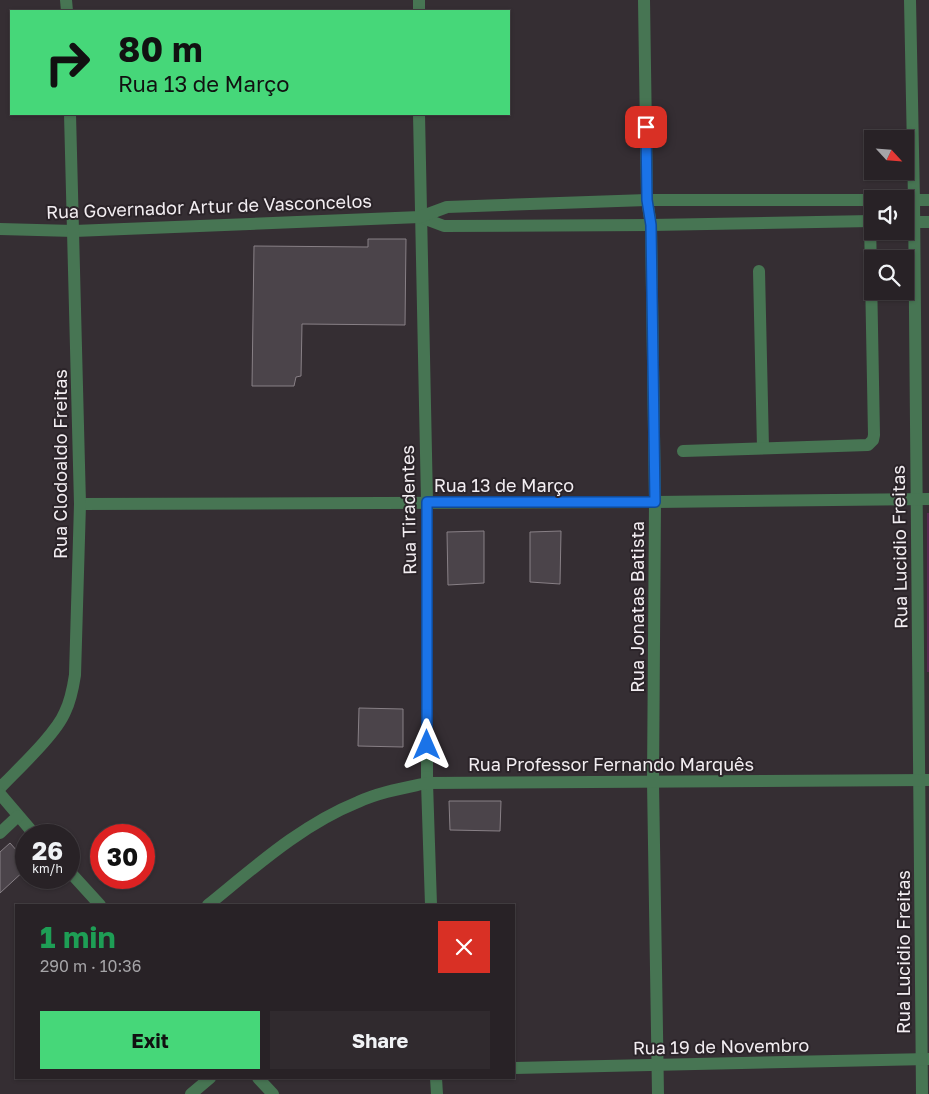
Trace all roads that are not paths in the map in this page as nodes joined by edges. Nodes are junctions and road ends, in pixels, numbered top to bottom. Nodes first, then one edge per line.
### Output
1 (644, 0) edge
2 (910, 0) edge
3 (70, 115) edge
4 (419, 115) edge
5 (910, 190) edge
6 (647, 200) junction
7 (864, 200) edge
8 (914, 200) edge
9 (929, 200) edge
10 (420, 217) junction
11 (864, 221) edge
12 (914, 222) edge
13 (929, 222) edge
14 (651, 225) junction
15 (0, 229) edge
16 (74, 230) junction
17 (871, 240) edge
18 (910, 240) edge
19 (759, 271) dead end
20 (763, 448) junction
21 (683, 451) dead end
22 (916, 499) junction
23 (929, 499) edge
24 (427, 502) junction
25 (655, 502) junction
26 (80, 504) junction
27 (924, 780) edge
28 (427, 782) junction
29 (653, 782) junction
30 (0, 788) edge
31 (0, 794) edge
32 (18, 816) junction
33 (25, 824) edge
34 (0, 833) edge
35 (80, 883) edge
36 (99, 904) edge
37 (209, 904) edge
38 (431, 904) edge
39 (925, 1059) edge
40 (657, 1065) junction
41 (515, 1068) edge
42 (209, 1079) edge
43 (259, 1079) edge
44 (436, 1079) edge
45 (191, 1094) edge
46 (273, 1094) edge
47 (437, 1094) edge
48 (658, 1094) edge
49 (922, 1094) edge

1 - 6 street, Rua Jonatas Batista
2 - 5 street, Rua Lucidio Freitas
3 - 16 street, Rua Clodoaldo Freitas
4 - 10 street, Rua Tiradentes
6 - 7 street, Rua Governador Artur de Vasconcelos
6 - 10 street, Rua Governador Artur de Vasconcelos
6 - 14 street, Rua Jonatas Batista
8 - 9 street
10 - 14 street, Rua Governador Artur de Vasconcelos
10 - 16 street, Rua Governador Artur de Vasconcelos
10 - 24 street, Rua Tiradentes
11 - 14 street, Rua Governador Artur de Vasconcelos
12 - 13 street
14 - 25 street, Rua Jonatas Batista
15 - 16 street, Rua Governador Artur de Vasconcelos
16 - 26 street, Rua Clodoaldo Freitas
17 - 20 street
18 - 22 street, Rua Lucidio Freitas
19 - 20 street
20 - 21 street
22 - 23 street, Rua 13 de Março
22 - 25 street, Rua 13 de Março
22 - 27 street, Rua Lucidio Freitas
24 - 25 street, Rua 13 de Março
24 - 26 street, Rua 13 de Março
24 - 28 street, Rua Tiradentes
25 - 29 street, Rua Jonatas Batista
26 - 30 street, Rua Clodoaldo Freitas
27 - 29 street, Rua Professor Fernando Marquês
27 - 39 street, Rua Lucidio Freitas
28 - 29 street, Rua Professor Fernando Marquês
28 - 37 street, Rua Professor Fernando Marquês
28 - 38 street, Rua Tiradentes
29 - 40 street, Rua Jonatas Batista
31 - 32 street
32 - 33 street
32 - 34 street
35 - 36 street
39 - 40 street, Rua 19 de Novembro
39 - 49 street, Rua Lucidio Freitas
40 - 41 street, Rua 19 de Novembro
40 - 48 street, Rua Jonatas Batista
42 - 45 street
43 - 46 street
44 - 47 street

